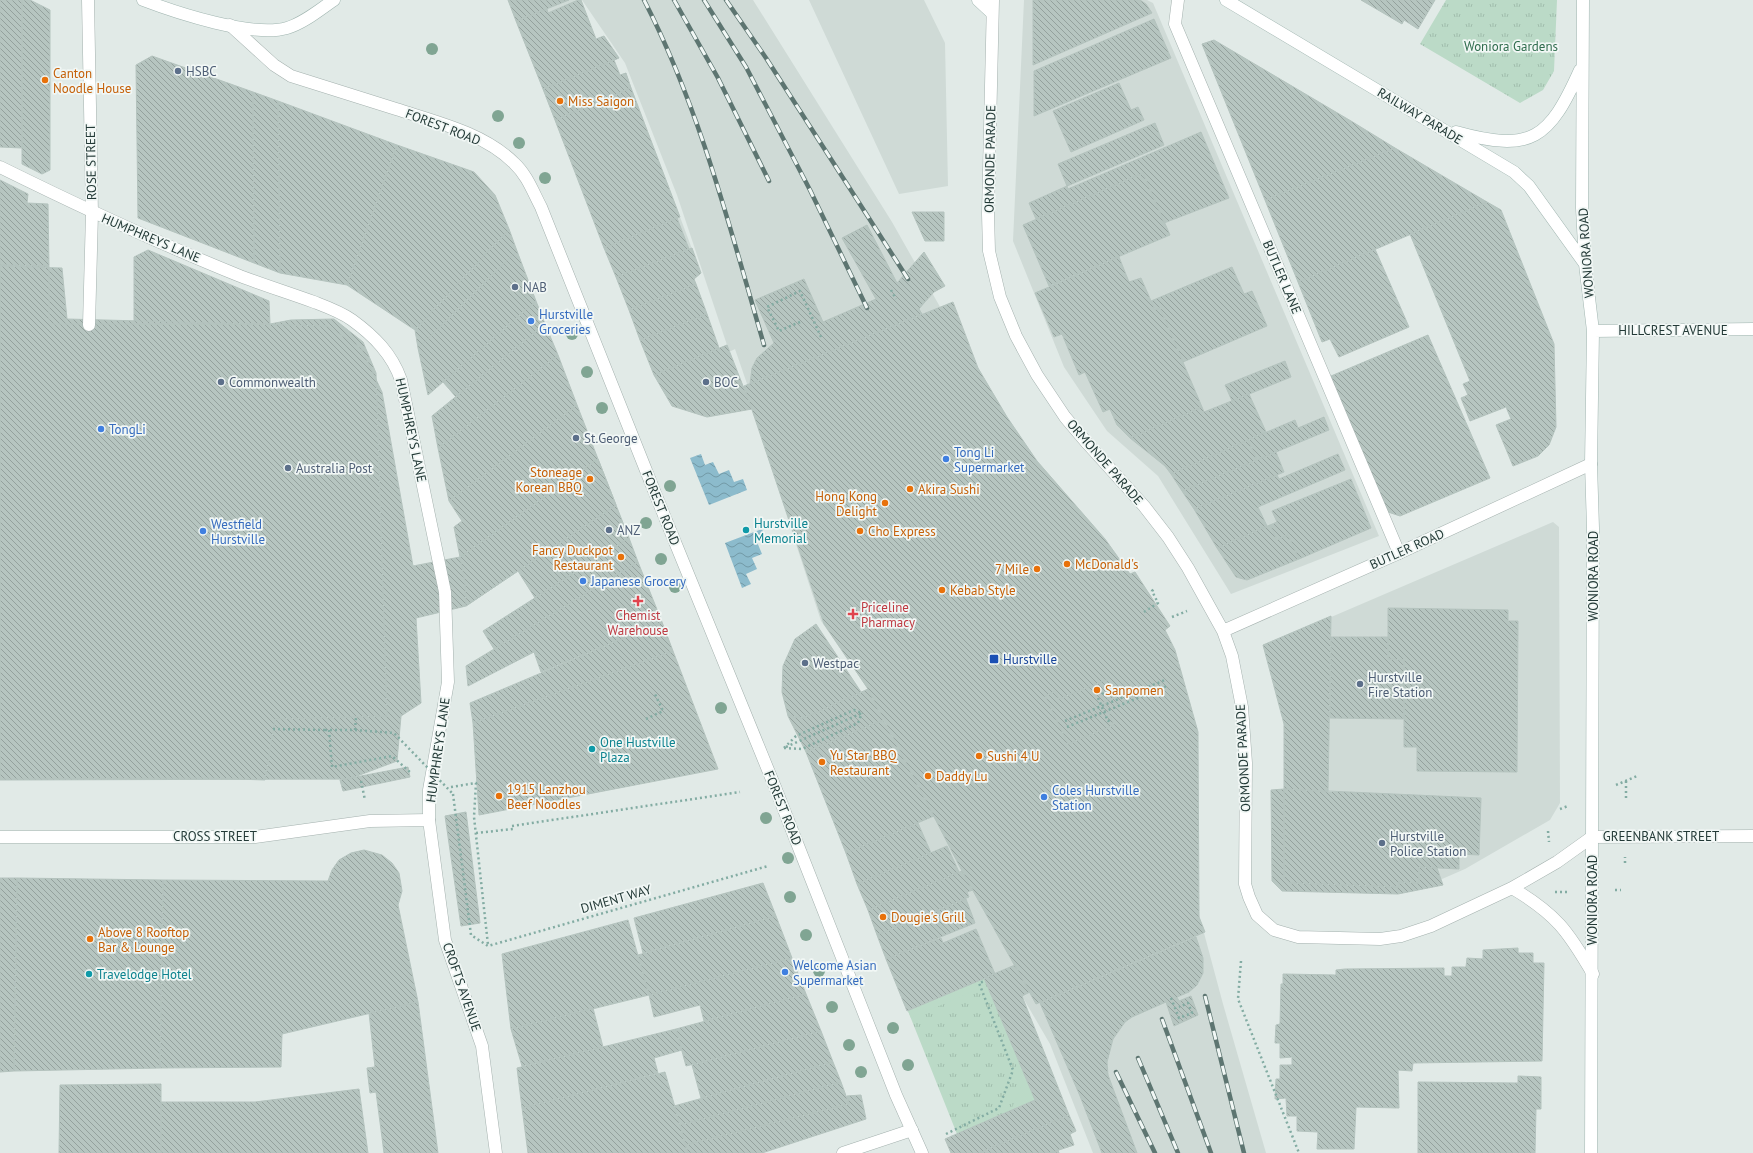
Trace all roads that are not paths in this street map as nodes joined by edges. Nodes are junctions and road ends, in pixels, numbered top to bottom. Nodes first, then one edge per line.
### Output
1 (88, 0) edge
2 (144, 0) edge
3 (334, 0) edge
4 (978, 0) edge
5 (993, 0) edge
6 (1178, 0) edge
7 (1226, 0) edge
8 (1583, 0) edge
9 (992, 13) junction
10 (230, 25) junction
11 (1582, 65) junction
12 (1442, 128) junction
13 (0, 167) edge
14 (92, 213) junction
15 (1585, 264) junction
16 (90, 325) dead end
17 (1753, 329) edge
18 (1593, 331) junction
19 (1591, 464) junction
20 (1399, 553) junction
21 (1223, 631) junction
22 (429, 820) junction
23 (1753, 836) edge
24 (0, 837) edge
25 (1592, 837) junction
26 (1512, 888) junction
27 (1257, 915) joint
28 (1593, 974) junction
29 (912, 1130) junction
30 (496, 1153) edge
31 (843, 1153) edge
32 (922, 1153) edge
33 (1591, 1153) edge

1 - 14 street, ROSE STREET
2 - 10 street, FOREST ROAD
3 - 10 street, FOREST ROAD
4 - 9 street
5 - 9 street, ORMONDE PARADE
6 - 20 street, BUTLER LANE
7 - 12 street, RAILWAY PARADE
8 - 11 street, WONIORA ROAD
9 - 21 street, ORMONDE PARADE
10 - 29 street, FOREST ROAD
11 - 12 street
11 - 15 street, WONIORA ROAD
12 - 15 street, RAILWAY PARADE
13 - 14 street, HUMPHREYS LANE
14 - 16 street, ROSE STREET
14 - 22 street, HUMPHREYS LANE
15 - 18 street, WONIORA ROAD
17 - 18 street, HILLCREST AVENUE
18 - 19 street, WONIORA ROAD
19 - 20 street, BUTLER ROAD
19 - 25 street, WONIORA ROAD
20 - 21 street, BUTLER ROAD
21 - 27 street, ORMONDE PARADE
22 - 24 street, CROSS STREET
22 - 30 street, CROFTS AVENUE
23 - 25 street, GREENBANK STREET
25 - 26 street, GREENBANK STREET
25 - 28 street, WONIORA ROAD
26 - 27 street, GREENBANK STREET
26 - 28 street
28 - 33 street, WONIORA ROAD
29 - 31 street
29 - 32 street, FOREST ROAD

